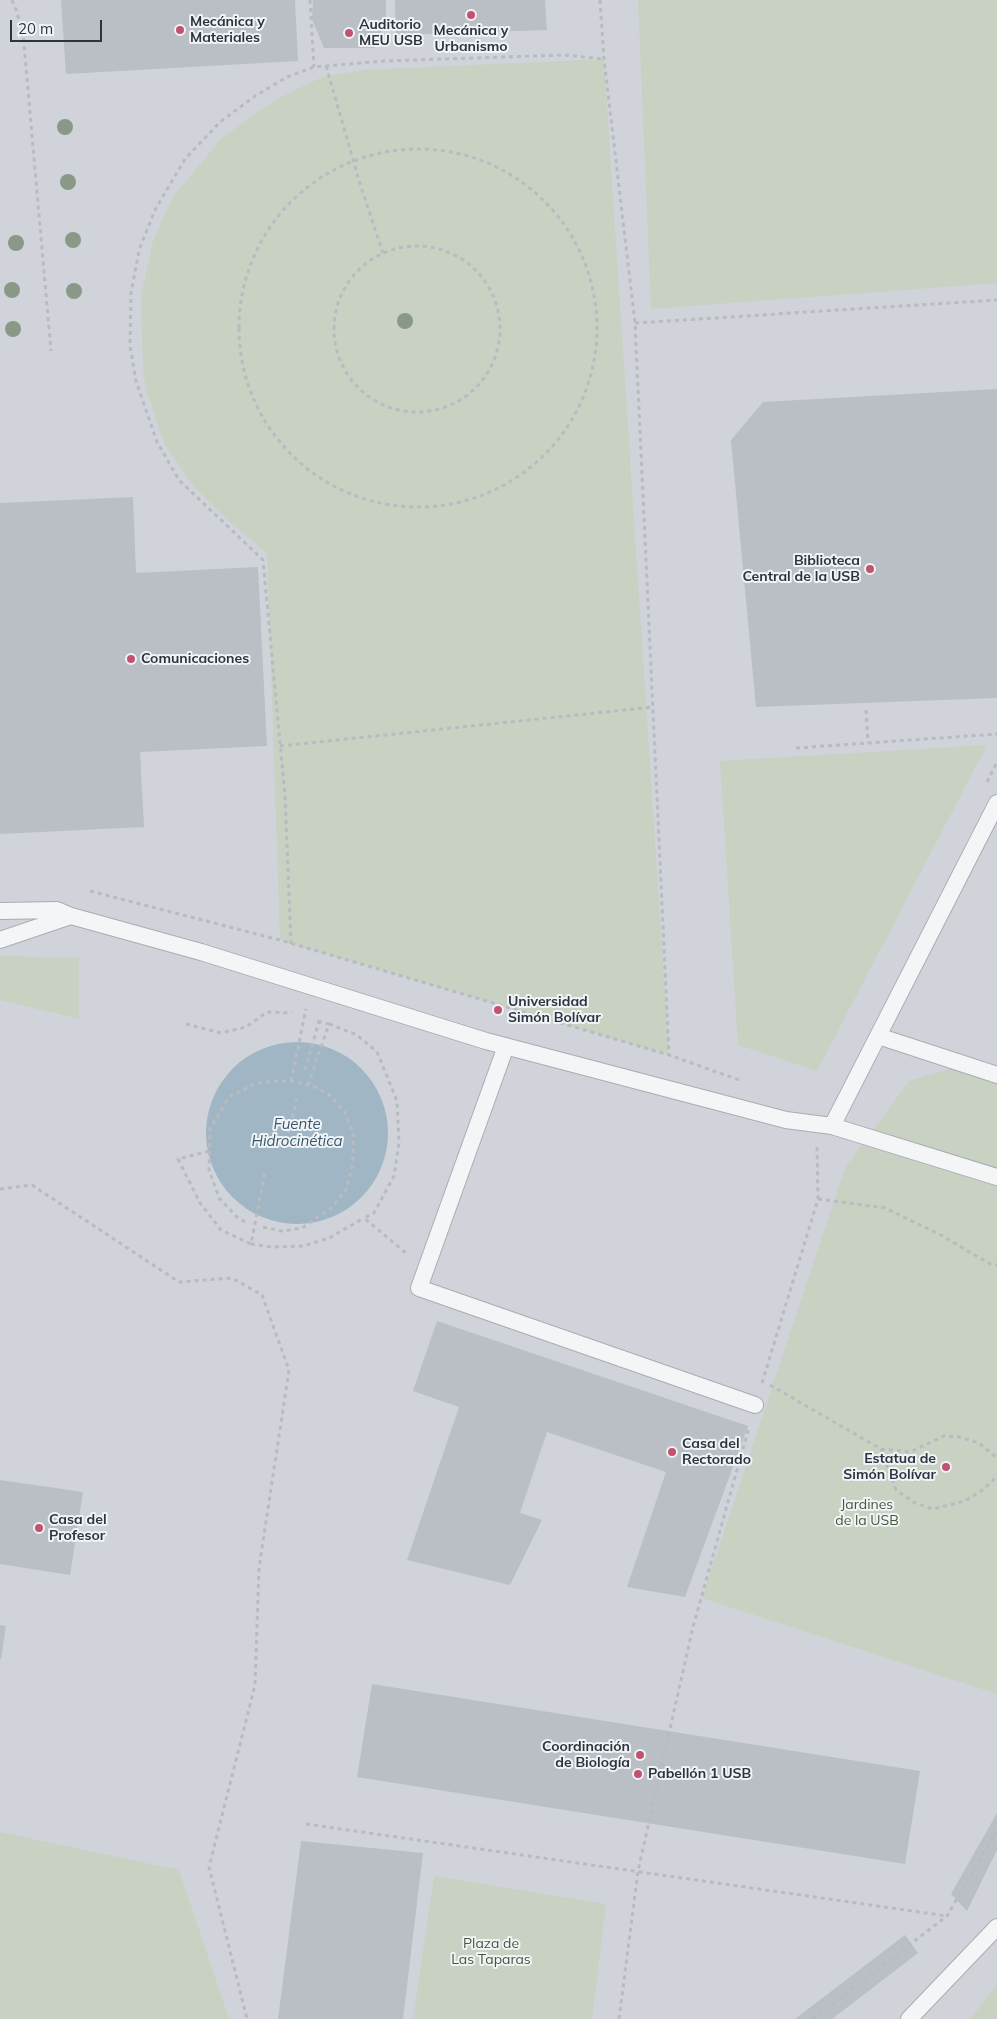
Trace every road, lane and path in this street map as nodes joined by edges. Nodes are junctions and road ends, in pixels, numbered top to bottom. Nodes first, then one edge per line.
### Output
1 (12, 0) edge
2 (310, 0) edge
3 (600, 0) edge
4 (604, 59) junction
5 (326, 66) junction
6 (314, 68) junction
7 (354, 162) junction
8 (383, 253) junction
9 (997, 300) edge
10 (635, 323) junction
11 (51, 351) dead end
12 (653, 708) junction
13 (866, 710) dead end
14 (997, 734) edge
15 (868, 743) junction
16 (280, 746) junction
17 (796, 748) dead end
18 (997, 762) edge
19 (984, 787) dead end
20 (997, 803) edge
21 (90, 892) dead end
22 (0, 911) edge
23 (71, 916) junction
24 (0, 940) edge
25 (291, 944) junction
26 (308, 1001) dead end
27 (292, 1013) dead end
28 (186, 1024) dead end
29 (329, 1024) junction
30 (878, 1036) junction
31 (506, 1046) junction
32 (669, 1055) junction
33 (305, 1070) dead end
34 (997, 1075) edge
35 (291, 1080) junction
36 (308, 1085) junction
37 (751, 1085) dead end
38 (297, 1099) dead end
39 (824, 1125) junction
40 (288, 1133) dead end
41 (209, 1151) junction
42 (265, 1172) dead end
43 (997, 1178) edge
44 (0, 1189) edge
45 (818, 1199) junction
46 (364, 1218) junction
47 (245, 1222) dead end
48 (262, 1227) dead end
49 (251, 1244) junction
50 (428, 1262) junction
51 (997, 1265) edge
52 (762, 1381) junction
53 (755, 1405) junction
54 (881, 1449) junction
55 (997, 1458) edge
56 (997, 1476) edge
57 (306, 1824) dead end
58 (997, 1830) edge
59 (638, 1872) junction
60 (947, 1916) junction
61 (997, 1927) edge
62 (247, 2019) edge
63 (619, 2019) edge
64 (813, 2019) edge
65 (909, 2019) edge

1 - 11 path
2 - 6 path
3 - 4 path
4 - 5 path
4 - 10 path
5 - 6 path
5 - 7 path
6 - 16 path
7 - 7 path
7 - 8 path
8 - 8 path
9 - 10 path
10 - 12 path
12 - 16 path
12 - 32 path
13 - 15 path
14 - 15 path
15 - 17 path
16 - 25 path
18 - 19 path
20 - 30 lane
21 - 25 path
22 - 23 lane
23 - 24 lane
23 - 31 lane
25 - 32 path
26 - 35 path
27 - 28 path
29 - 33 path
29 - 36 path
29 - 46 path
30 - 34 lane
30 - 39 lane
31 - 39 lane
31 - 50 lane
32 - 37 path
35 - 36 path
35 - 41 path
36 - 48 path
38 - 40 path
39 - 43 lane
39 - 45 path
41 - 47 path
41 - 49 path
42 - 49 path
44 - 62 path
45 - 51 path
45 - 52 path
46 - 49 path
46 - 50 path
50 - 53 lane
52 - 53 path
52 - 54 path
53 - 59 path
54 - 55 path
54 - 56 path
57 - 59 path
58 - 60 path
59 - 60 path
59 - 63 path
60 - 64 path
61 - 65 lane

